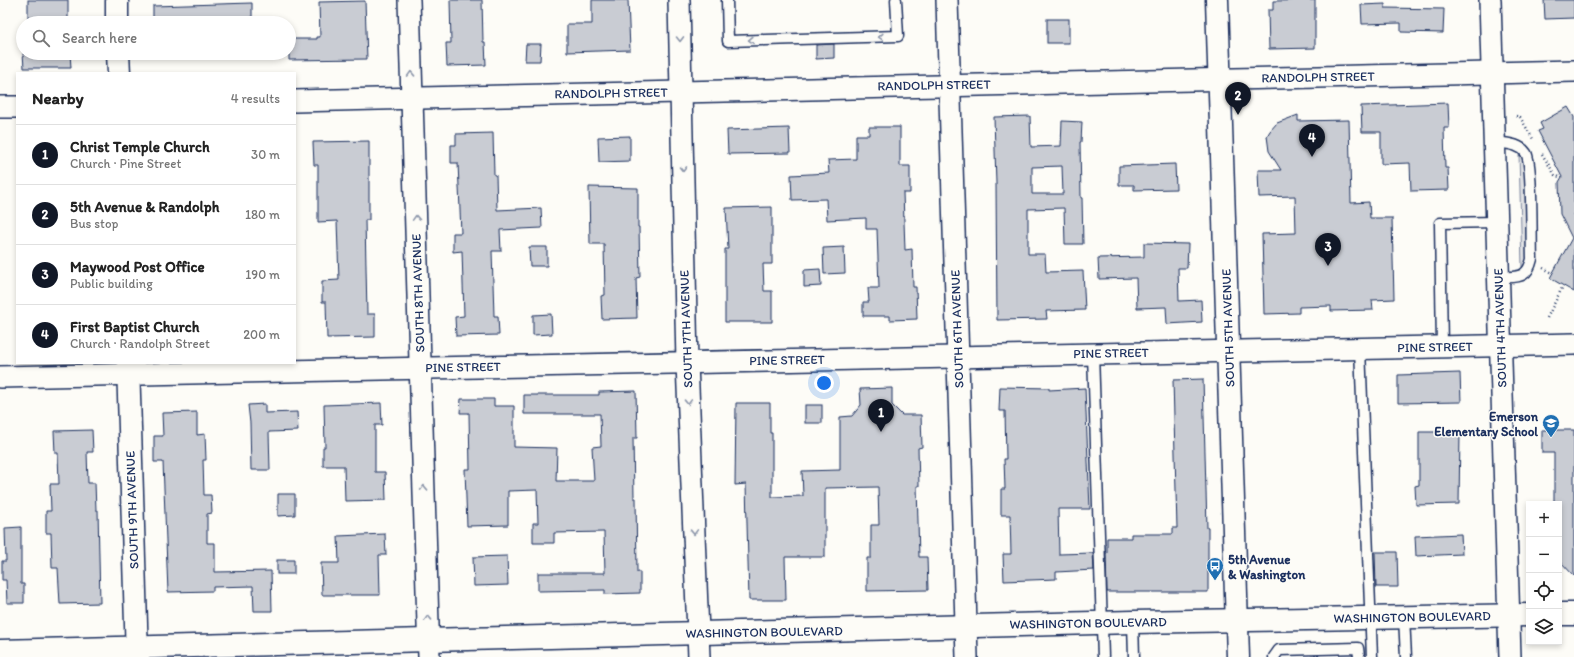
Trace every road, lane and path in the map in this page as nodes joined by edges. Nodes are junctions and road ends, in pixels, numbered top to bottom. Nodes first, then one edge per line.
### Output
1 (117, 0) edge
2 (409, 0) edge
3 (679, 0) edge
4 (727, 0) edge
5 (896, 0) edge
6 (947, 0) edge
7 (1218, 0) edge
8 (1490, 0) edge
9 (117, 16) edge
10 (118, 60) edge
11 (1574, 71) edge
12 (119, 72) edge
13 (1493, 73) junction
14 (1220, 79) junction
15 (950, 85) junction
16 (681, 91) junction
17 (412, 97) junction
18 (296, 101) edge
19 (0, 107) edge
20 (16, 107) edge
21 (1495, 142) junction
22 (1497, 222) junction
23 (1499, 278) junction
24 (1563, 286) dead end
25 (1547, 318) dead end
26 (1574, 344) edge
27 (1501, 345) junction
28 (1442, 346) junction
29 (1360, 348) junction
30 (1228, 351) junction
31 (1093, 354) junction
32 (958, 357) junction
33 (687, 363) junction
34 (420, 368) junction
35 (128, 369) edge
36 (0, 377) edge
37 (1562, 614) edge
38 (1574, 614) edge
39 (1519, 615) edge
40 (1404, 617) junction
41 (1369, 618) junction
42 (1237, 620) junction
43 (1133, 622) junction
44 (1102, 623) junction
45 (967, 626) junction
46 (698, 633) junction
47 (1371, 643) junction
48 (429, 648) edge
49 (136, 652) edge
50 (1, 653) edge
51 (1297, 653) edge
52 (1316, 653) edge
53 (1337, 653) edge
54 (1359, 653) edge
55 (698, 657) edge
56 (968, 657) edge
57 (1103, 657) edge
58 (1134, 657) edge
59 (1238, 657) edge
60 (1274, 657) edge
61 (1372, 657) edge
62 (1406, 657) edge
63 (1510, 657) edge

1 - 9 street
17 -> 2 street, SOUTH 8TH AVENUE
3 -> 16 street, SOUTH 7TH AVENUE
5 -> 4 lane
6 - 15 street, SOUTH 6TH AVENUE
7 - 14 street, SOUTH 5TH AVENUE
8 - 13 street, SOUTH 4TH AVENUE
10 - 12 street
11 - 13 street, RANDOLPH STREET
13 - 14 street, RANDOLPH STREET
13 - 21 street, SOUTH 4TH AVENUE
14 - 15 street, RANDOLPH STREET
14 - 30 street, SOUTH 5TH AVENUE
15 - 16 street, RANDOLPH STREET
15 - 32 street, SOUTH 6TH AVENUE
16 - 17 street, RANDOLPH STREET
16 -> 33 street, SOUTH 7TH AVENUE
17 - 18 street, RANDOLPH STREET
34 -> 17 street, SOUTH 8TH AVENUE
19 - 20 street
21 - 22 street, SOUTH 4TH AVENUE
21 - 23 lane
22 - 23 street, SOUTH 4TH AVENUE
22 - 28 lane
23 - 27 street, SOUTH 4TH AVENUE
24 - 25 path
26 - 27 street, PINE STREET
27 - 28 street, PINE STREET
27 - 39 street, SOUTH 4TH AVENUE
28 - 29 street, PINE STREET
29 - 30 street, PINE STREET
29 - 41 lane
30 - 31 street, PINE STREET
30 - 42 street, SOUTH 5TH AVENUE
31 - 32 street, PINE STREET
31 - 44 lane
32 - 33 street, PINE STREET
32 - 45 street, SOUTH 6TH AVENUE
33 - 34 street, PINE STREET
33 -> 46 street, SOUTH 7TH AVENUE
34 - 35 street, PINE STREET
48 -> 34 street, SOUTH 8TH AVENUE
35 - 36 street, PINE STREET
35 - 49 street, SOUTH 9TH AVENUE
37 - 38 street
39 - 40 street, WASHINGTON BOULEVARD
39 - 63 street, SOUTH 4TH AVENUE
40 - 41 street, WASHINGTON BOULEVARD
40 - 62 lane
41 - 42 street, WASHINGTON BOULEVARD
41 - 47 lane
42 - 43 street, WASHINGTON BOULEVARD
42 - 59 street, SOUTH 5TH AVENUE
43 - 44 street, WASHINGTON BOULEVARD
43 - 58 lane
44 - 45 street, WASHINGTON BOULEVARD
44 - 57 lane
45 - 46 street, WASHINGTON BOULEVARD
45 - 56 street, SOUTH 6TH AVENUE
46 - 48 street, WASHINGTON BOULEVARD
46 - 55 street, SOUTH 7TH AVENUE
47 - 54 lane
47 - 61 lane
48 - 49 street, WASHINGTON BOULEVARD
49 - 50 street, WASHINGTON BOULEVARD
51 - 52 lane
51 - 60 lane
52 - 53 lane
53 - 54 lane

